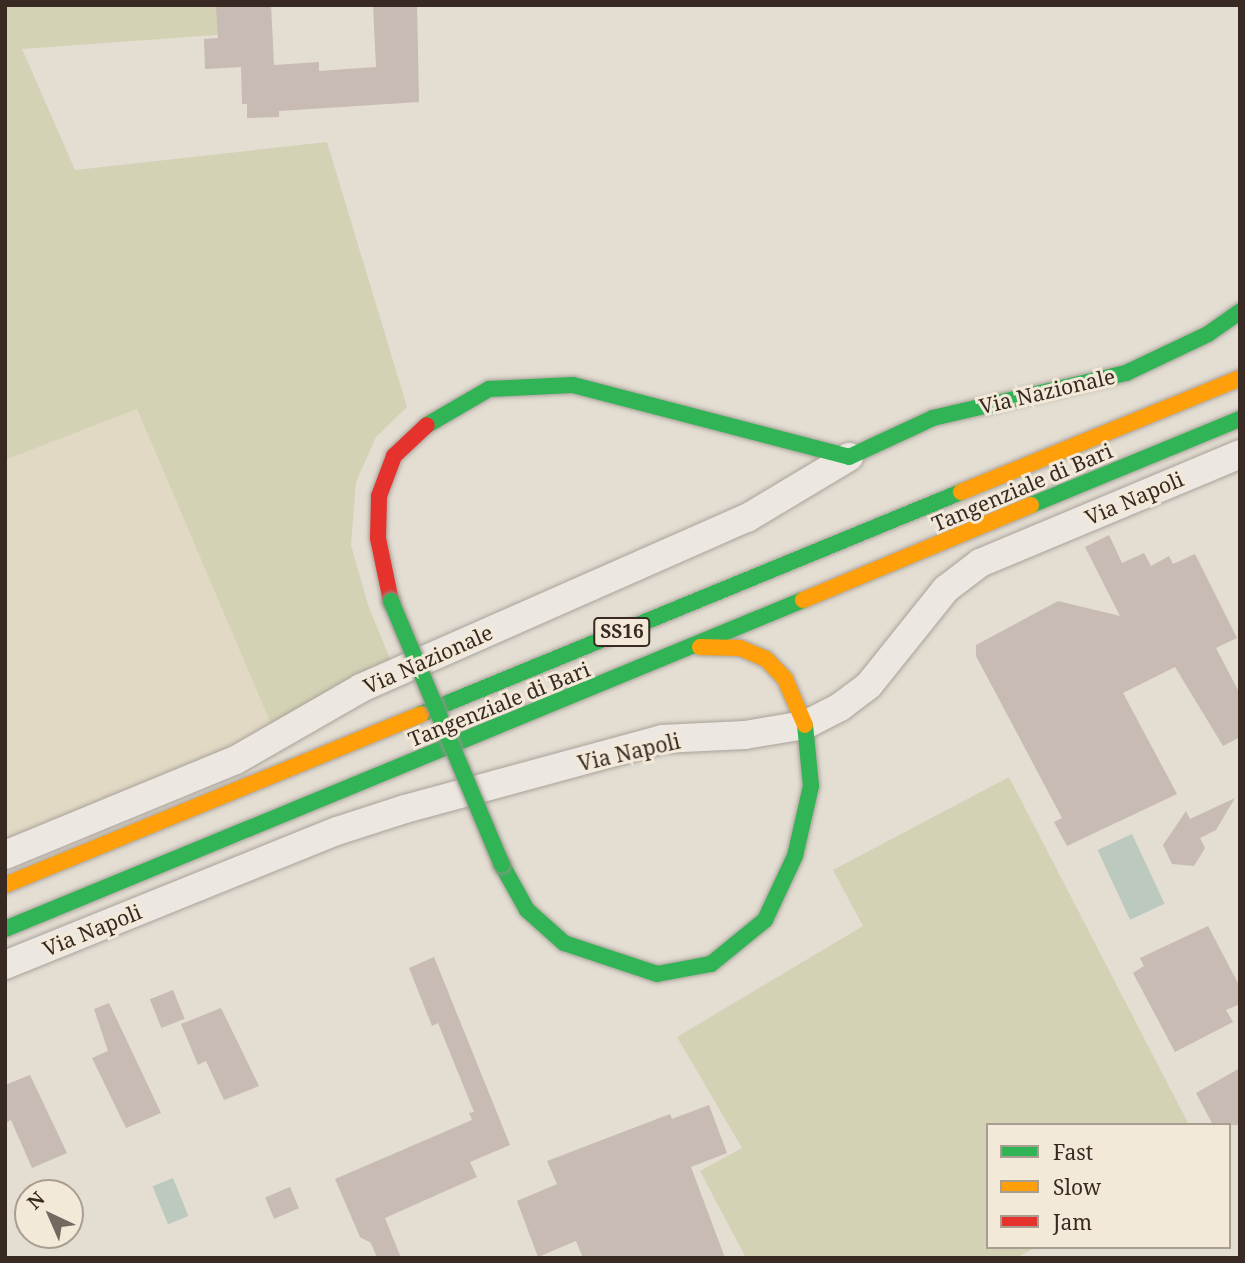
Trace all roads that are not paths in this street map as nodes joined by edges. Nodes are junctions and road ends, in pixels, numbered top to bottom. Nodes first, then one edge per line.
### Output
1 (1240, 312) edge
2 (1240, 378) edge
3 (1240, 419) edge
4 (1240, 454) edge
5 (849, 457) junction
6 (836, 588) junction
7 (797, 624) dead end
8 (694, 647) junction
9 (786, 659) dead end
10 (785, 679) junction
11 (805, 725) junction
12 (5, 855) edge
13 (5, 886) edge
14 (5, 929) edge
15 (5, 965) edge

1 - 5 main road, Via Nazionale
2 - 13 main road, Tangenziale di Bari / SS16
3 - 6 main road, Tangenziale di Bari / SS16
4 - 11 street, Via Napoli
5 - 11 main road, bridge
5 - 12 street, Via Nazionale
6 - 7 main road
6 - 8 main road, Tangenziale di Bari / SS16
8 - 10 main road
8 - 14 main road, Tangenziale di Bari / SS16
9 - 10 main road
10 - 11 main road
11 - 15 street, Via Napoli

